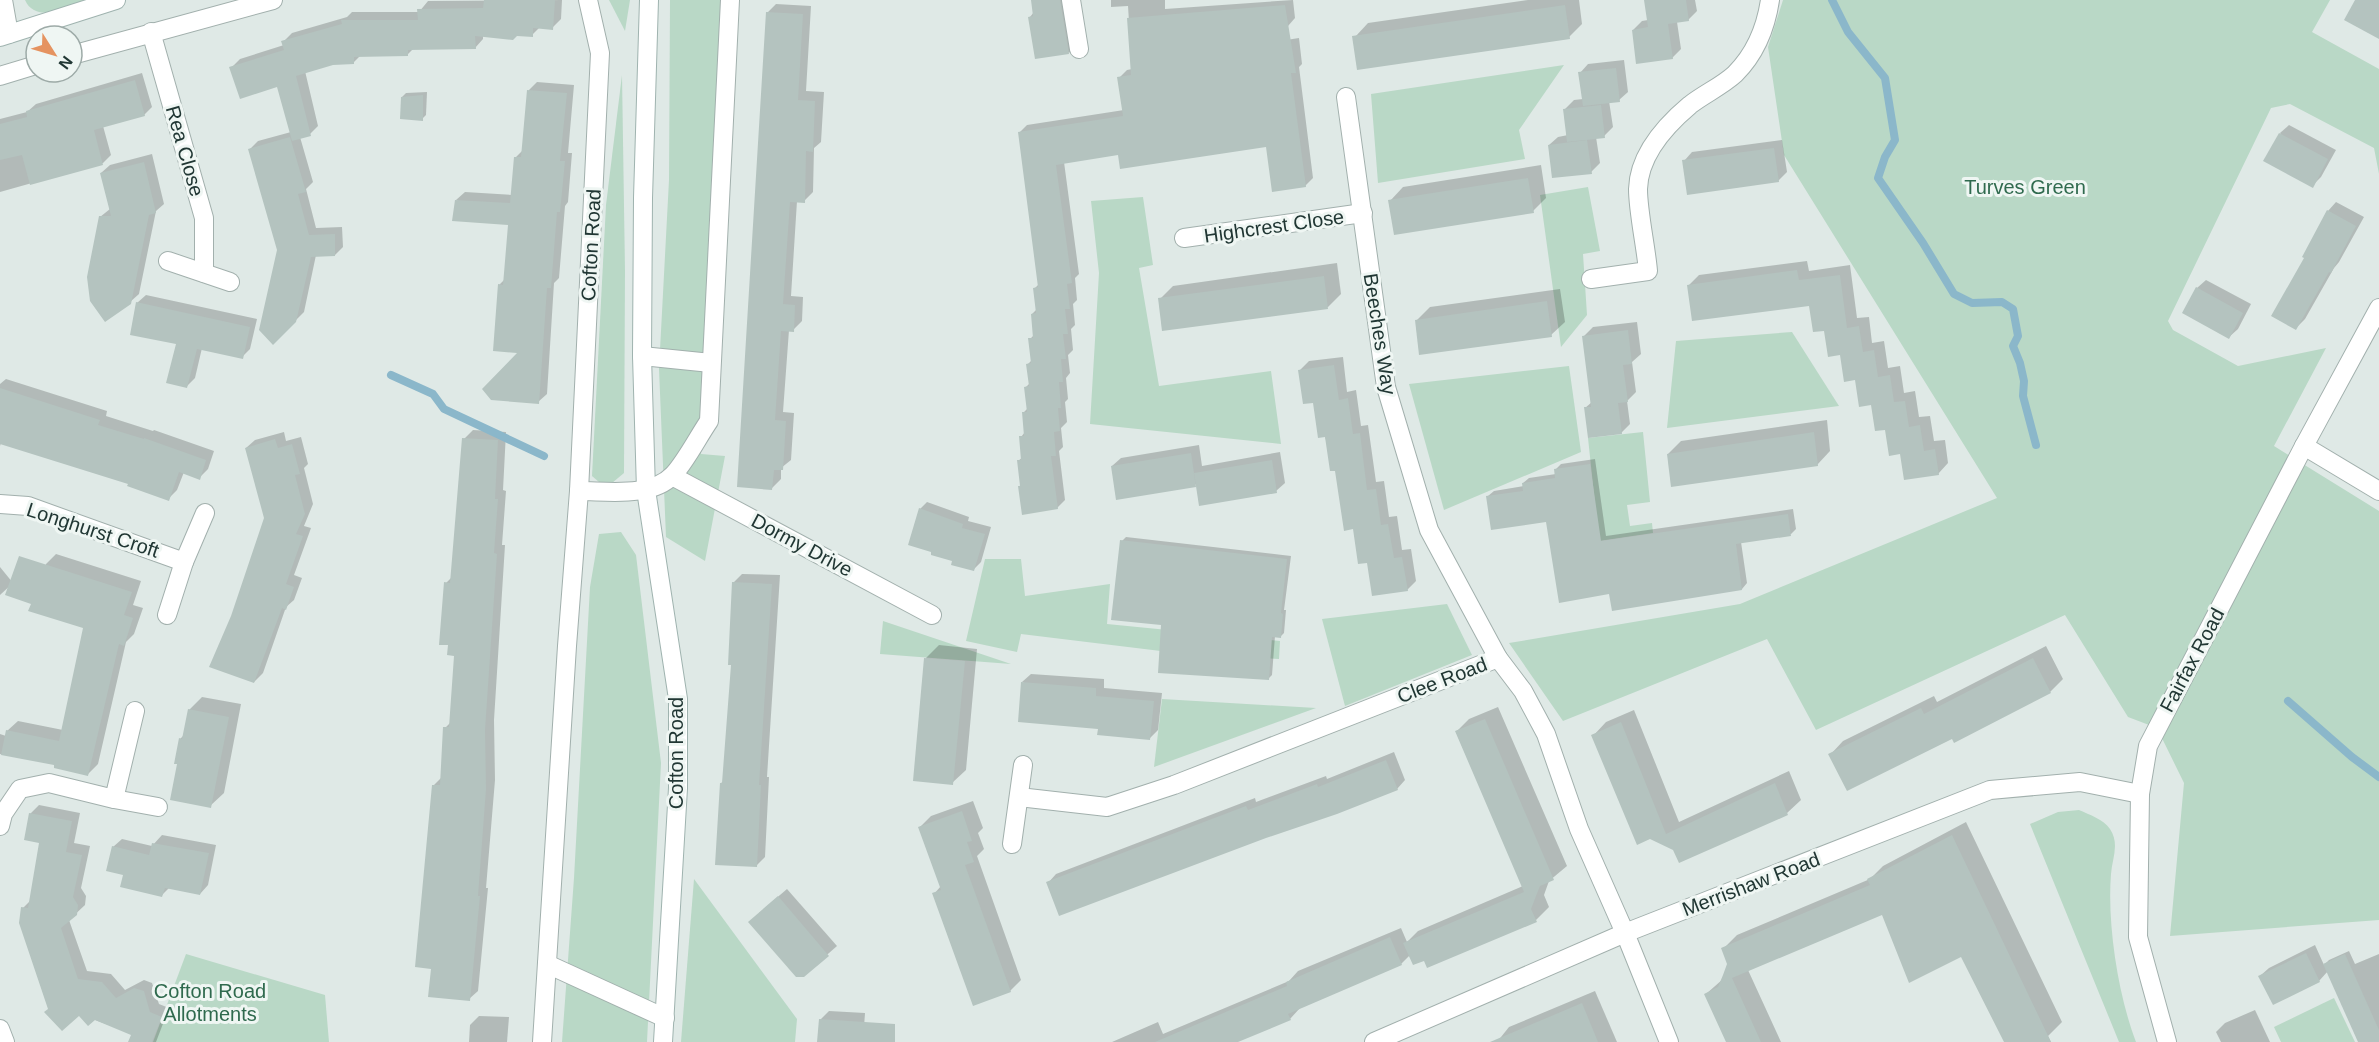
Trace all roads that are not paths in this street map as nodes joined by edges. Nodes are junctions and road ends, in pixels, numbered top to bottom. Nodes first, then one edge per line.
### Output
1 (3, 0) edge
2 (116, 0) edge
3 (273, 0) edge
4 (588, 0) edge
5 (650, 0) edge
6 (730, 0) edge
7 (1071, 0) edge
8 (1770, 0) edge
9 (151, 32) junction
10 (5, 35) edge
11 (1079, 49) dead end
12 (84, 52) edge
13 (24, 69) edge
14 (0, 76) edge
15 (1346, 98) dead end
16 (1364, 213) junction
17 (1184, 237) dead end
18 (168, 261) dead end
19 (204, 273) junction
20 (1591, 279) dead end
21 (230, 282) dead end
22 (2379, 308) edge
23 (642, 356) junction
24 (711, 363) junction
25 (2304, 446) junction
26 (672, 476) junction
27 (646, 490) junction
28 (579, 491) junction
29 (2379, 491) edge
30 (0, 504) edge
31 (205, 513) dead end
32 (184, 562) junction
33 (167, 615) dead end
34 (932, 615) dead end
35 (1498, 658) junction
36 (135, 711) dead end
37 (1023, 765) dead end
38 (2140, 794) junction
39 (1019, 797) junction
40 (114, 799) junction
41 (158, 807) dead end
42 (0, 826) edge
43 (1012, 844) dead end
44 (1625, 933) junction
45 (547, 964) junction
46 (664, 1018) junction
47 (0, 1029) edge
48 (5, 1042) edge
49 (543, 1042) edge
50 (663, 1042) edge
51 (1374, 1042) edge
52 (1669, 1042) edge
53 (2167, 1042) edge

1 - 10 street
2 - 10 street
3 - 9 street
4 - 28 street, Cofton Road
5 - 23 street, Cofton Road
6 - 24 street
7 - 11 street
8 - 20 street
9 - 12 street
9 - 19 street, Rea Close
13 - 14 street
15 - 16 street, Beeches Way
16 - 17 street, Highcrest Close
16 - 35 street, Beeches Way
18 - 19 street
19 - 21 street
22 - 25 street, Fairfax Road
23 - 24 street
23 - 27 street, Cofton Road
24 - 26 street
25 - 29 street
25 - 38 street, Fairfax Road
26 - 27 street
26 - 34 street, Dormy Drive
27 - 28 street
27 - 46 street, Cofton Road
28 - 45 street, Cofton Road
30 - 32 street, Longhurst Croft
31 - 32 street, Longhurst Croft
32 - 33 street, Longhurst Croft
35 - 39 street, Clee Road
35 - 44 street, Clee Road
36 - 40 street
37 - 39 street
38 - 44 street, Merrishaw Road
38 - 53 street, Fairfax Road
39 - 43 street
40 - 41 street
40 - 42 street
44 - 51 street, Merrishaw Road
44 - 52 street, Clee Road
45 - 46 street
45 - 49 street, Cofton Road
46 - 50 street, Cofton Road
47 - 48 street

